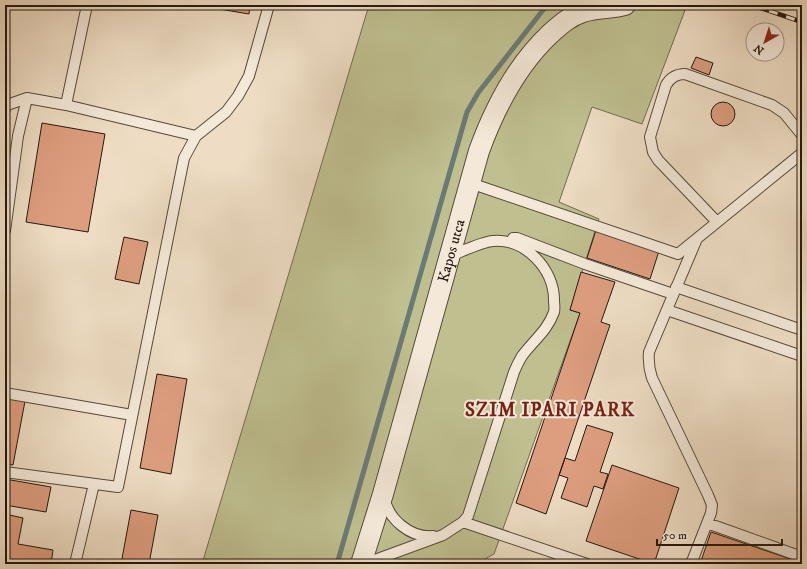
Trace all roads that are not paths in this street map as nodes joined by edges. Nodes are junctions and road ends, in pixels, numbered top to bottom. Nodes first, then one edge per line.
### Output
1 (87, 5) edge
2 (269, 5) edge
3 (625, 5) edge
4 (26, 98) junction
5 (66, 105) junction
6 (5, 109) edge
7 (802, 135) edge
8 (196, 136) junction
9 (802, 153) edge
10 (470, 183) junction
11 (717, 222) junction
12 (5, 231) edge
13 (696, 240) junction
14 (492, 241) junction
15 (678, 254) junction
16 (450, 256) junction
17 (682, 272) junction
18 (675, 291) junction
19 (667, 310) junction
20 (802, 330) edge
21 (802, 356) edge
22 (5, 393) edge
23 (132, 415) junction
24 (5, 472) edge
25 (94, 484) junction
26 (384, 494) junction
27 (463, 522) junction
28 (707, 523) junction
29 (443, 534) junction
30 (802, 557) edge
31 (75, 564) edge
32 (362, 564) edge
33 (587, 564) edge
34 (691, 564) edge

1 - 5 lane
2 - 8 lane
3 - 10 street, Kapos utca
4 - 5 lane
4 - 6 lane
4 - 12 lane
5 - 8 lane
7 - 11 lane
8 - 23 lane
9 - 11 lane
10 - 15 lane
10 - 16 street, Kapos utca
11 - 13 lane
13 - 15 lane
13 - 17 lane
14 - 16 lane
14 - 18 lane
14 - 27 lane
15 - 17 lane
16 - 26 street, Kapos utca
17 - 18 lane
18 - 19 lane
18 - 20 lane
19 - 21 lane
19 - 28 lane
22 - 23 lane
23 - 25 lane
24 - 25 lane
25 - 31 lane
26 - 29 lane
26 - 32 street, Kapos utca
27 - 29 lane
27 - 33 lane
28 - 30 lane
28 - 34 lane
29 - 32 lane

